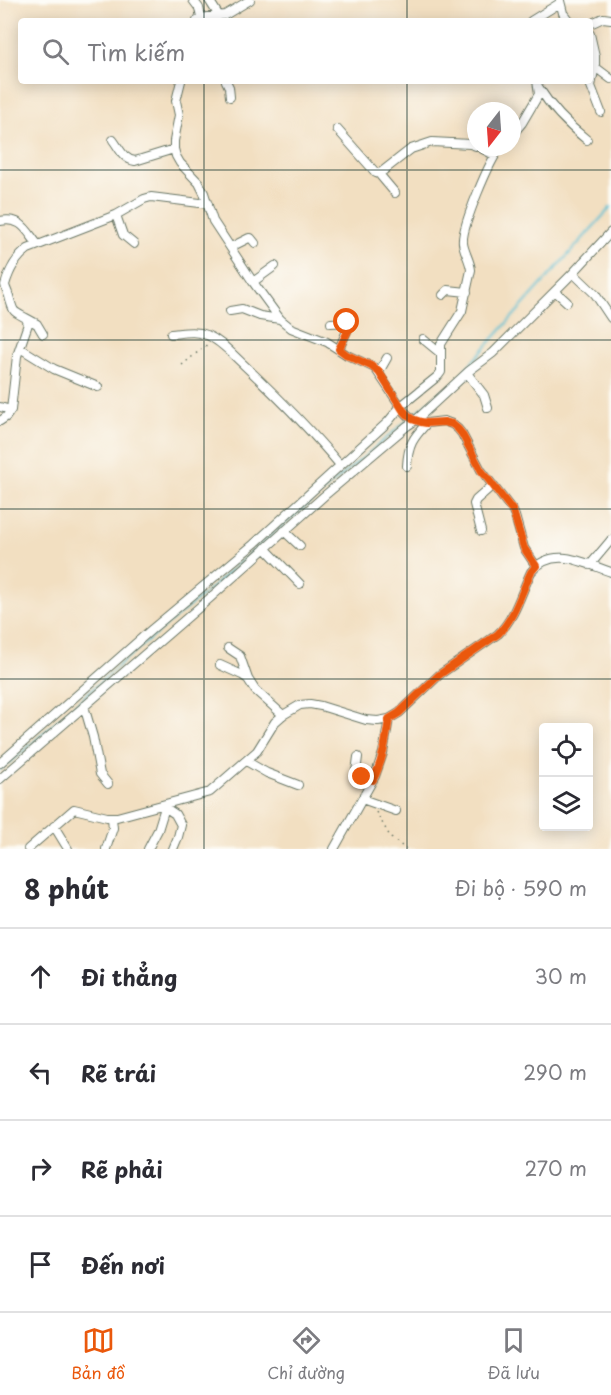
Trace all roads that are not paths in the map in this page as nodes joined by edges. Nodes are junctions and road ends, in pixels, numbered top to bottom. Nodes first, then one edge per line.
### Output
1 (193, 0) edge
2 (209, 0) edge
3 (250, 0) edge
4 (560, 1) edge
5 (219, 16) junction
6 (199, 18) edge
7 (209, 18) edge
8 (535, 18) edge
9 (567, 18) edge
10 (611, 19) edge
11 (593, 23) edge
12 (593, 47) edge
13 (595, 67) junction
14 (593, 76) edge
15 (611, 79) edge
16 (180, 84) edge
17 (228, 84) edge
18 (591, 84) edge
19 (538, 85) edge
20 (230, 98) dead end
21 (601, 112) dead end
22 (521, 124) edge
23 (337, 129) dead end
24 (113, 140) dead end
25 (587, 140) dead end
26 (467, 144) edge
27 (174, 148) junction
28 (494, 156) edge
29 (379, 174) junction
30 (395, 194) dead end
31 (207, 204) junction
32 (116, 215) junction
33 (0, 221) edge
34 (611, 232) edge
35 (255, 243) dead end
36 (134, 244) dead end
37 (38, 245) junction
38 (231, 247) junction
39 (275, 266) dead end
40 (573, 273) junction
41 (253, 282) junction
42 (3, 288) edge
43 (555, 291) junction
44 (466, 292) junction
45 (442, 294) dead end
46 (567, 302) dead end
47 (230, 311) dead end
48 (26, 318) junction
49 (611, 318) edge
50 (280, 319) junction
51 (332, 323) dead end
52 (43, 334) dead end
53 (171, 334) dead end
54 (423, 339) dead end
55 (20, 348) junction
56 (339, 349) junction
57 (440, 353) junction
58 (387, 358) dead end
59 (470, 370) junction
60 (379, 372) junction
61 (98, 387) dead end
62 (0, 407) edge
63 (402, 408) junction
64 (488, 408) dead end
65 (11, 410) junction
66 (414, 419) junction
67 (0, 421) edge
68 (427, 423) junction
69 (340, 465) junction
70 (407, 466) dead end
71 (493, 485) junction
72 (284, 531) junction
73 (481, 531) dead end
74 (611, 540) edge
75 (300, 546) dead end
76 (265, 548) junction
77 (590, 565) junction
78 (536, 566) junction
79 (611, 572) edge
80 (300, 584) dead end
81 (228, 648) dead end
82 (220, 665) dead end
83 (248, 679) junction
84 (80, 692) junction
85 (85, 705) junction
86 (283, 715) junction
87 (389, 719) junction
88 (358, 757) dead end
89 (246, 761) junction
90 (0, 763) edge
91 (0, 779) edge
92 (373, 780) junction
93 (108, 784) dead end
94 (298, 785) dead end
95 (362, 799) junction
96 (166, 806) junction
97 (396, 811) dead end
98 (112, 818) junction
99 (54, 826) junction
100 (27, 849) edge
101 (68, 849) edge
102 (106, 849) edge
103 (148, 849) edge
104 (173, 849) edge
105 (334, 849) edge

1 - 6 street
2 - 5 street
3 - 5 street
4 - 8 street
4 - 9 street
5 - 7 street
10 - 11 street
12 - 13 street
13 - 14 street
13 - 15 street
16 - 27 street
17 - 20 street
18 - 21 street
19 - 22 street
19 - 25 street
23 - 29 street
24 - 27 street
26 - 29 street
27 - 31 street
28 - 44 street
29 - 30 street
31 - 32 street
31 - 38 street
32 - 36 street
32 - 37 street
33 - 37 street
34 - 40 street
35 - 38 street
37 - 42 street
38 - 41 street
39 - 41 street
40 - 43 street
40 - 49 street
41 - 50 street
42 - 48 street
43 - 46 street
43 - 59 street
44 - 45 street
44 - 57 street
47 - 50 street
48 - 52 street
48 - 55 street
50 - 56 street
51 - 56 street
53 - 69 street
54 - 57 street
55 - 61 street
55 - 65 street
56 - 60 street
57 - 63 street
58 - 60 street
59 - 64 street
59 - 66 street
60 - 63 street
62 - 65 street
63 - 66 street
63 - 69 street
65 - 67 street
66 - 68 street
66 - 72 street
68 - 70 street
68 - 71 street
69 - 84 street
71 - 73 street
71 - 78 street
72 - 75 street
72 - 76 street
74 - 77 street
76 - 80 street
76 - 85 street
77 - 78 street
77 - 79 street
78 - 87 street
81 - 83 street
82 - 83 street
83 - 86 street
84 - 85 street
84 - 90 street
85 - 91 street
85 - 93 street
86 - 87 street
86 - 89 street
87 - 92 street
88 - 92 street
89 - 94 street
89 - 96 street
92 - 95 street
95 - 97 street
95 - 105 street
96 - 98 street
96 - 103 street
96 - 104 street
98 - 99 street
98 - 102 street
99 - 100 street
99 - 101 street

